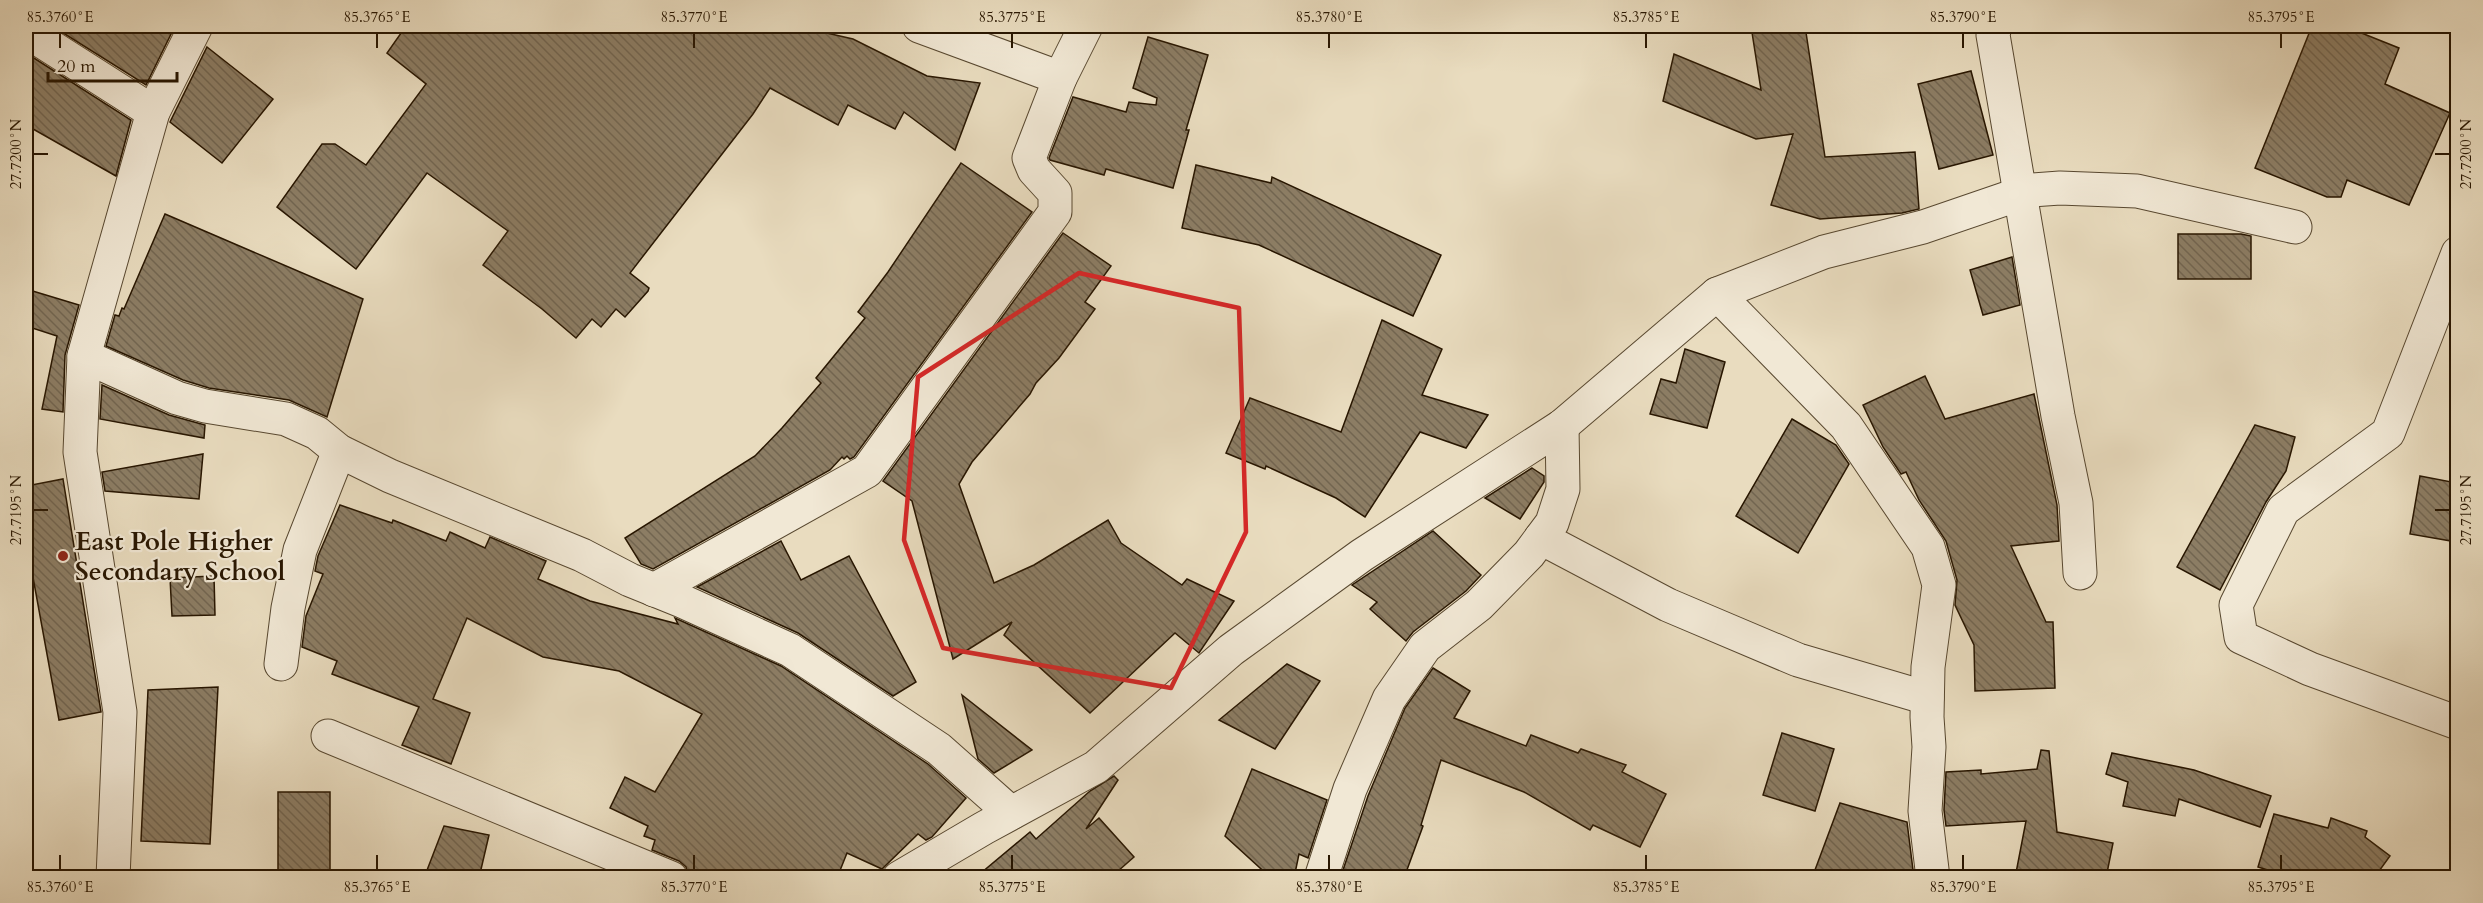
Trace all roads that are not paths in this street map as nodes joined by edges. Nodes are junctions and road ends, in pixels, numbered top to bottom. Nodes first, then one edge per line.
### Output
1 (196, 26) edge
2 (919, 26) edge
3 (1086, 26) edge
4 (1995, 26) edge
5 (26, 31) edge
6 (1060, 78) junction
7 (153, 112) junction
8 (2021, 194) junction
9 (2295, 227) dead end
10 (2457, 253) edge
11 (1717, 294) junction
12 (84, 357) junction
13 (1562, 426) junction
14 (339, 451) junction
15 (1541, 538) junction
16 (2080, 573) dead end
17 (654, 590) junction
18 (281, 664) dead end
19 (1927, 698) junction
20 (2457, 723) edge
21 (328, 736) dead end
22 (1011, 813) junction
23 (113, 878) edge
24 (671, 878) edge
25 (899, 878) edge
26 (1321, 878) edge
27 (1933, 878) edge

1 - 7 street
2 - 6 street
3 - 6 street
4 - 8 street
5 - 7 street
6 - 17 street
7 - 12 street
8 - 9 street
8 - 11 street
8 - 16 street
10 - 20 street
11 - 13 street
11 - 19 street
12 - 14 street
12 - 23 street
13 - 15 street
13 - 22 street
14 - 17 street
14 - 18 street
15 - 19 street
15 - 26 street
17 - 22 street
19 - 27 street
21 - 24 street
22 - 25 street

